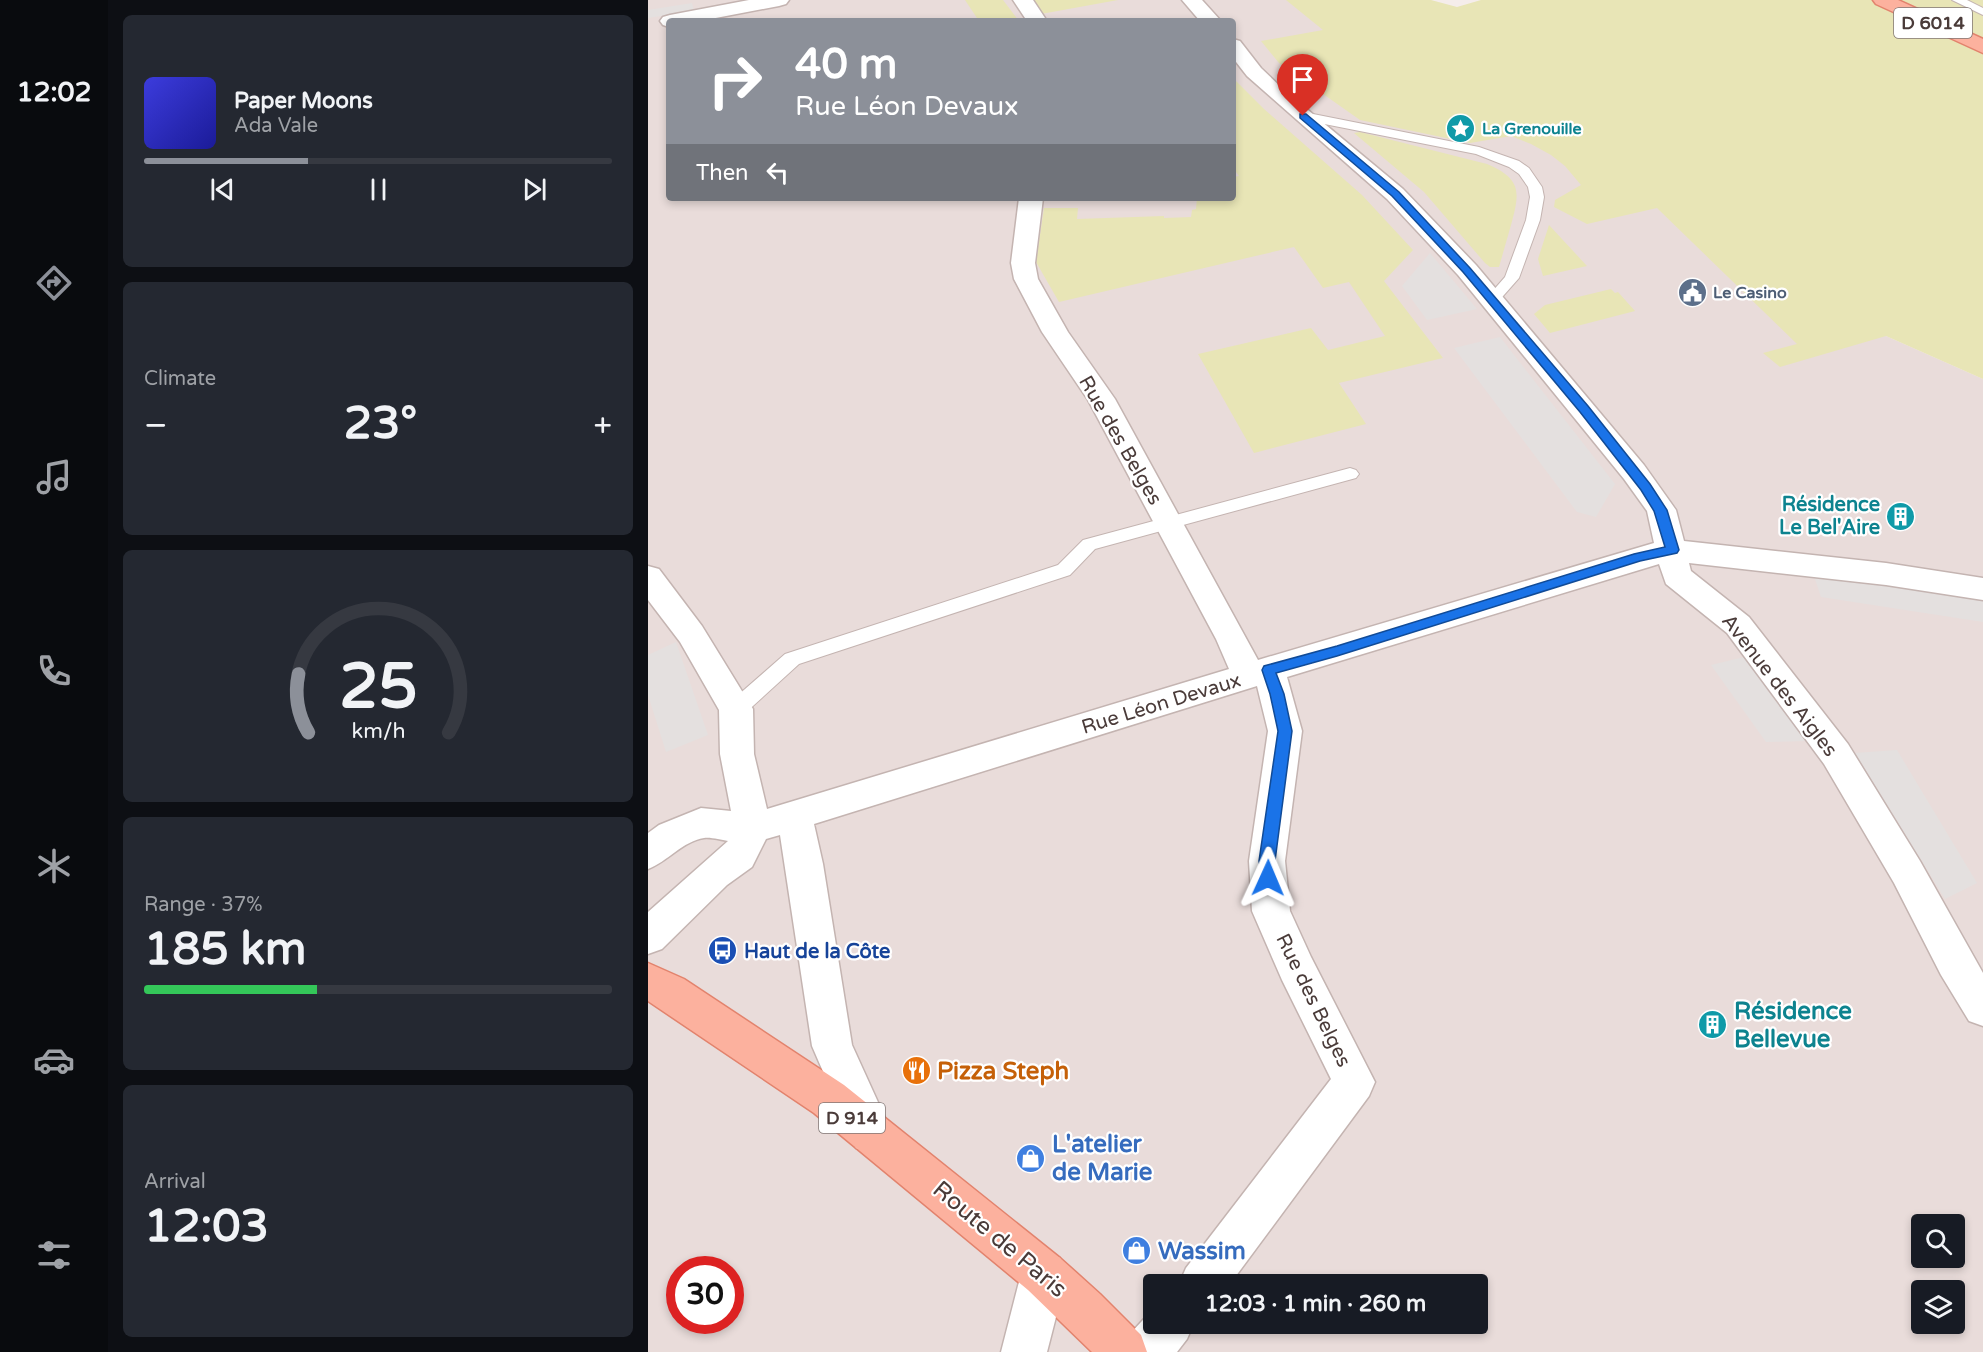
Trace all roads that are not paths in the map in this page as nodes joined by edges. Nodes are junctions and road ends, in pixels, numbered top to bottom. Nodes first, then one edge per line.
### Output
1 (775, 0) edge
2 (1023, 0) edge
3 (1192, 0) edge
4 (1883, 0) edge
5 (1958, 0) edge
6 (1983, 12) edge
7 (685, 18) edge
8 (1035, 18) edge
9 (1208, 18) edge
10 (666, 22) edge
11 (648, 25) edge
12 (1983, 47) edge
13 (1236, 49) edge
14 (1303, 116) junction
15 (1031, 201) edge
16 (1491, 300) junction
17 (1350, 474) dead end
18 (1168, 522) junction
19 (1672, 550) junction
20 (648, 577) edge
21 (1983, 589) edge
22 (1259, 673) junction
23 (736, 709) junction
24 (794, 814) junction
25 (753, 828) junction
26 (648, 853) edge
27 (648, 937) edge
28 (648, 981) edge
29 (1983, 1008) edge
30 (871, 1133) junction
31 (1044, 1274) junction
32 (1210, 1274) edge
33 (1162, 1334) edge
34 (1023, 1352) edge
35 (1124, 1352) edge
36 (1146, 1352) edge

1 - 7 street
2 - 8 street
3 - 9 street
4 - 12 main road, D 6014
5 - 6 lane
10 - 11 street
13 - 14 street, Avenue des Aigles
14 - 16 street, Avenue des Aigles
14 - 16 lane
15 - 18 street, Rue des Belges
16 - 19 street, Avenue des Aigles
17 - 18 lane
18 - 22 street, Rue des Belges
18 - 23 lane
19 - 21 street
19 - 22 street, Rue Léon Devaux
19 - 29 street, Avenue des Aigles
20 - 23 street
22 - 24 street, Rue Léon Devaux
22 - 32 street, Rue des Belges
23 - 25 street
24 - 25 street, Rue Léon Devaux
24 - 30 street, Route de Paris
25 - 26 street, Rue Léon Devaux
25 - 27 street
28 - 30 main road, Route de Paris / D 914
30 - 31 main road, Route de Paris / D 914
31 - 34 street
31 - 35 main road, Route de Paris / D 914
33 - 36 street

